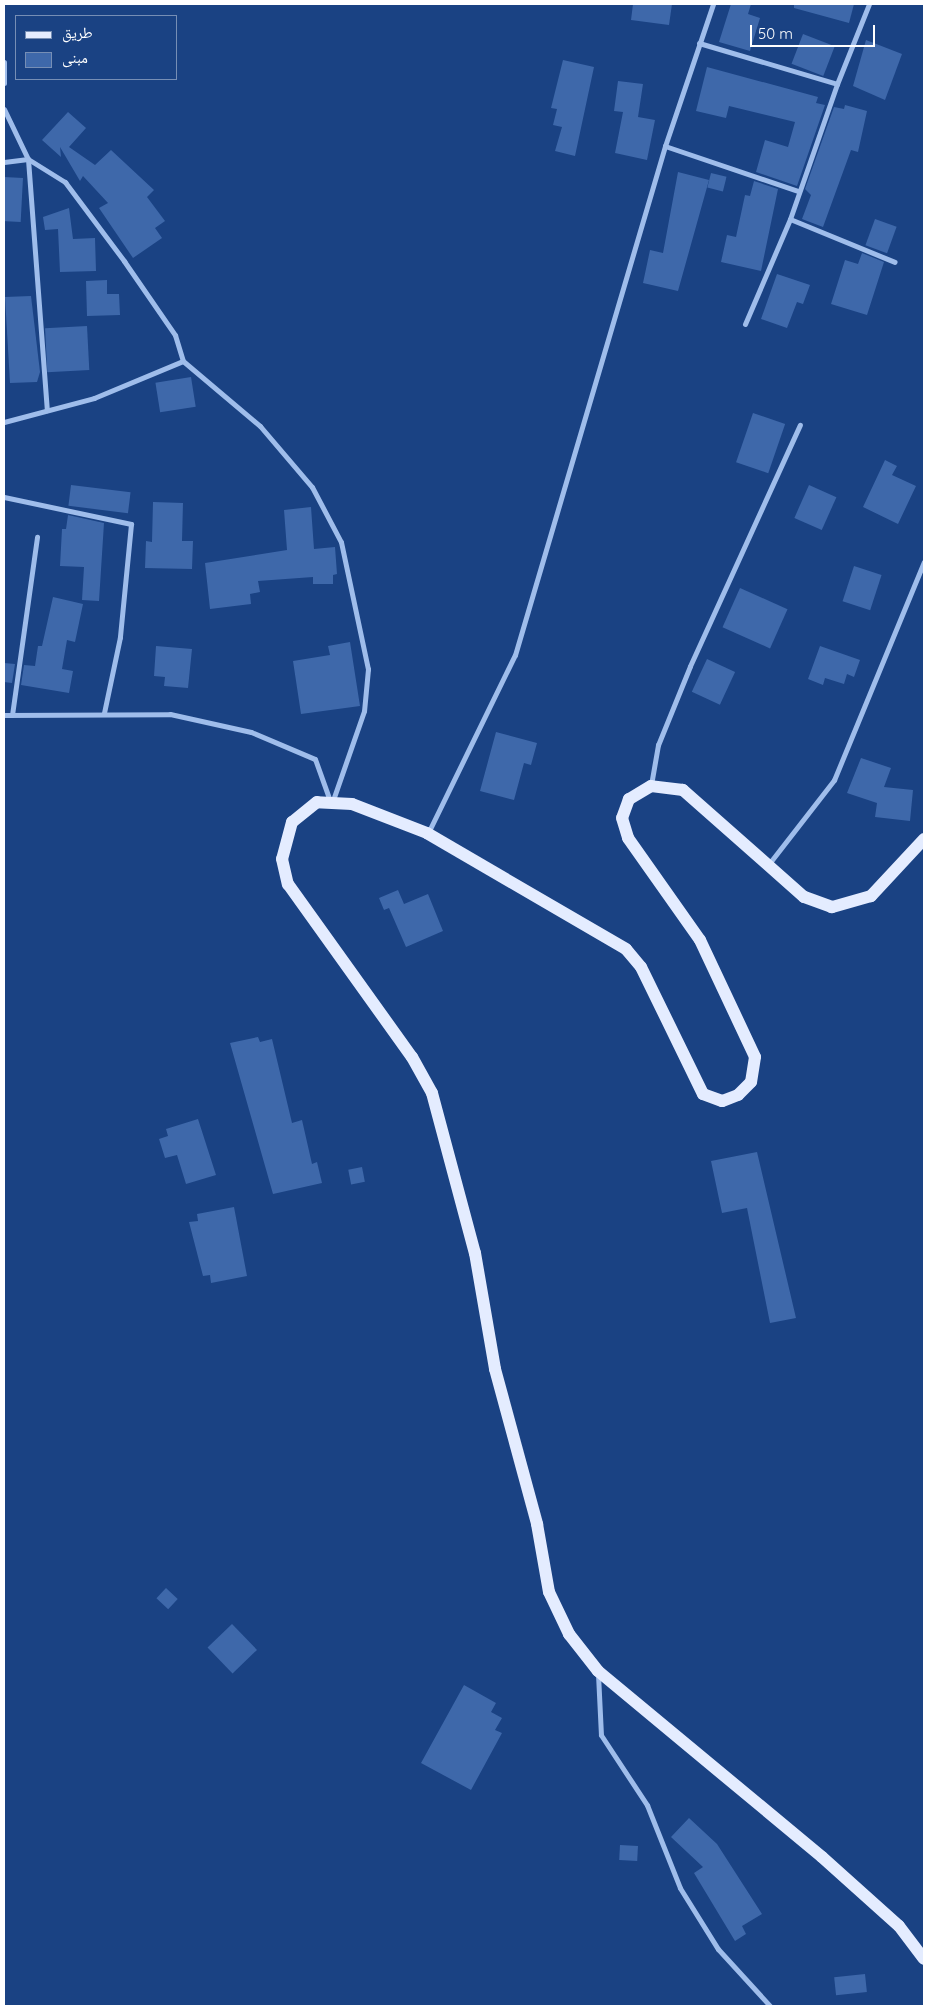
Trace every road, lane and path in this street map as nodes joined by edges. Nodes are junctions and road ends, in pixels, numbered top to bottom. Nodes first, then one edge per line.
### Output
1 (713, 4) edge
2 (870, 4) edge
3 (699, 43) junction
4 (4, 62) edge
5 (4, 83) edge
6 (837, 84) junction
7 (4, 109) edge
8 (665, 146) junction
9 (28, 159) junction
10 (4, 162) edge
11 (798, 191) junction
12 (790, 219) junction
13 (895, 262) dead end
14 (745, 324) dead end
15 (184, 361) junction
16 (48, 410) junction
17 (4, 422) edge
18 (800, 425) dead end
19 (4, 497) edge
20 (37, 537) dead end
21 (924, 562) edge
22 (104, 713) junction
23 (4, 715) edge
24 (12, 715) junction
25 (651, 786) junction
26 (331, 804) junction
27 (428, 833) junction
28 (924, 839) edge
29 (768, 866) junction
30 (598, 1671) junction
31 (924, 1959) edge
32 (770, 2006) edge

1 - 3 street
2 - 6 street
3 - 6 street
3 - 8 street
4 - 5 street
6 - 11 street
7 - 9 street
8 - 11 street
8 - 27 street
9 - 10 street
9 - 15 street
9 - 16 street
11 - 12 street
12 - 13 street
12 - 14 street
15 - 16 street
15 - 26 street
16 - 17 street
18 - 25 street
19 - 22 street
20 - 24 street
21 - 29 street
22 - 24 street
22 - 26 street
23 - 24 street
25 - 27 main road
25 - 29 main road
26 - 27 main road
26 - 30 main road
28 - 29 main road
30 - 31 main road
30 - 32 street

